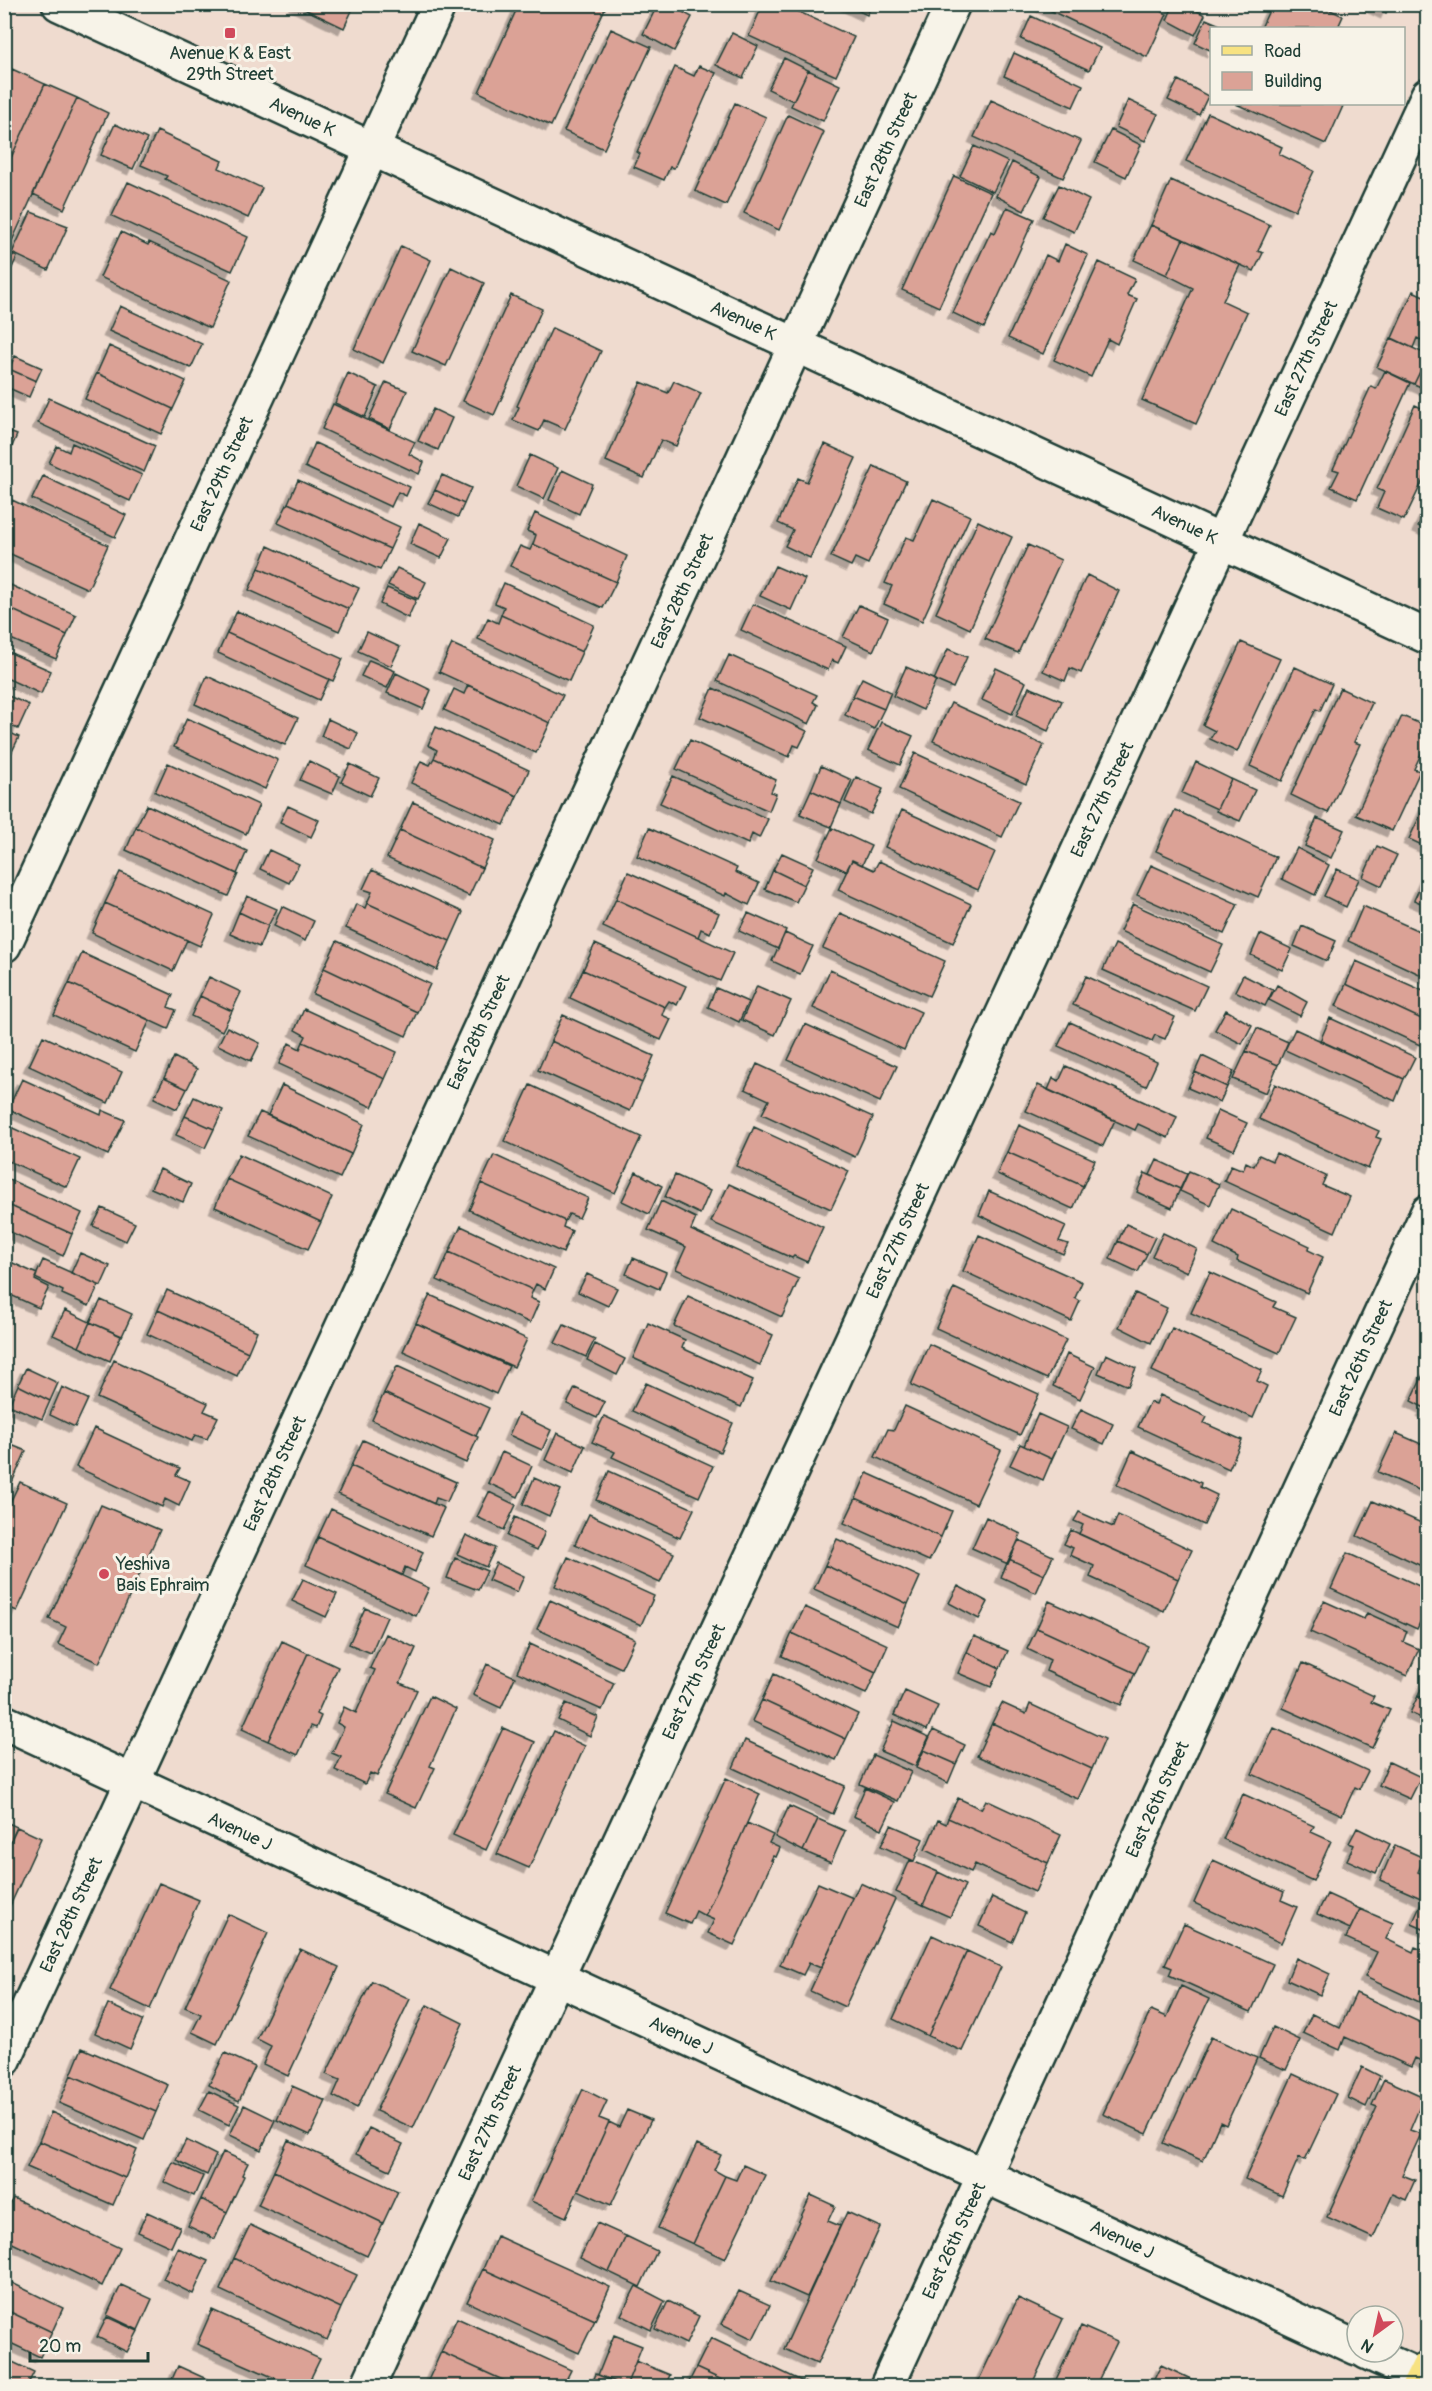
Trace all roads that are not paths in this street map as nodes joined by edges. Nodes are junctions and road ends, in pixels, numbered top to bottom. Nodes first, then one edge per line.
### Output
1 (59, 4) edge
2 (439, 4) edge
3 (953, 4) edge
4 (1428, 95) edge
5 (372, 149) junction
6 (795, 345) junction
7 (1221, 542) junction
8 (1428, 637) edge
9 (4, 945) edge
10 (1428, 1212) edge
11 (4, 1722) edge
12 (133, 1782) junction
13 (556, 1978) junction
14 (4, 2060) edge
15 (985, 2175) junction
16 (1345, 2342) edge
17 (1393, 2364) edge
18 (1424, 2378) edge
19 (368, 2386) edge
20 (887, 2386) edge

1 - 5 street, Avenue K
2 - 5 street, East 29th Street
3 - 6 street, East 28th Street
4 - 7 street, East 27th Street
5 - 6 street, Avenue K
5 - 9 street, East 29th Street
6 - 7 street, Avenue K
6 - 12 street, East 28th Street
7 - 8 street, Avenue K
7 - 13 street, East 27th Street
10 - 15 street, East 26th Street
11 - 12 street, Avenue J
12 - 13 street, Avenue J
12 - 14 street, East 28th Street
13 - 15 street, Avenue J
13 - 19 street, East 27th Street
15 - 16 street, Avenue J
15 - 20 street, East 26th Street
17 - 18 street

